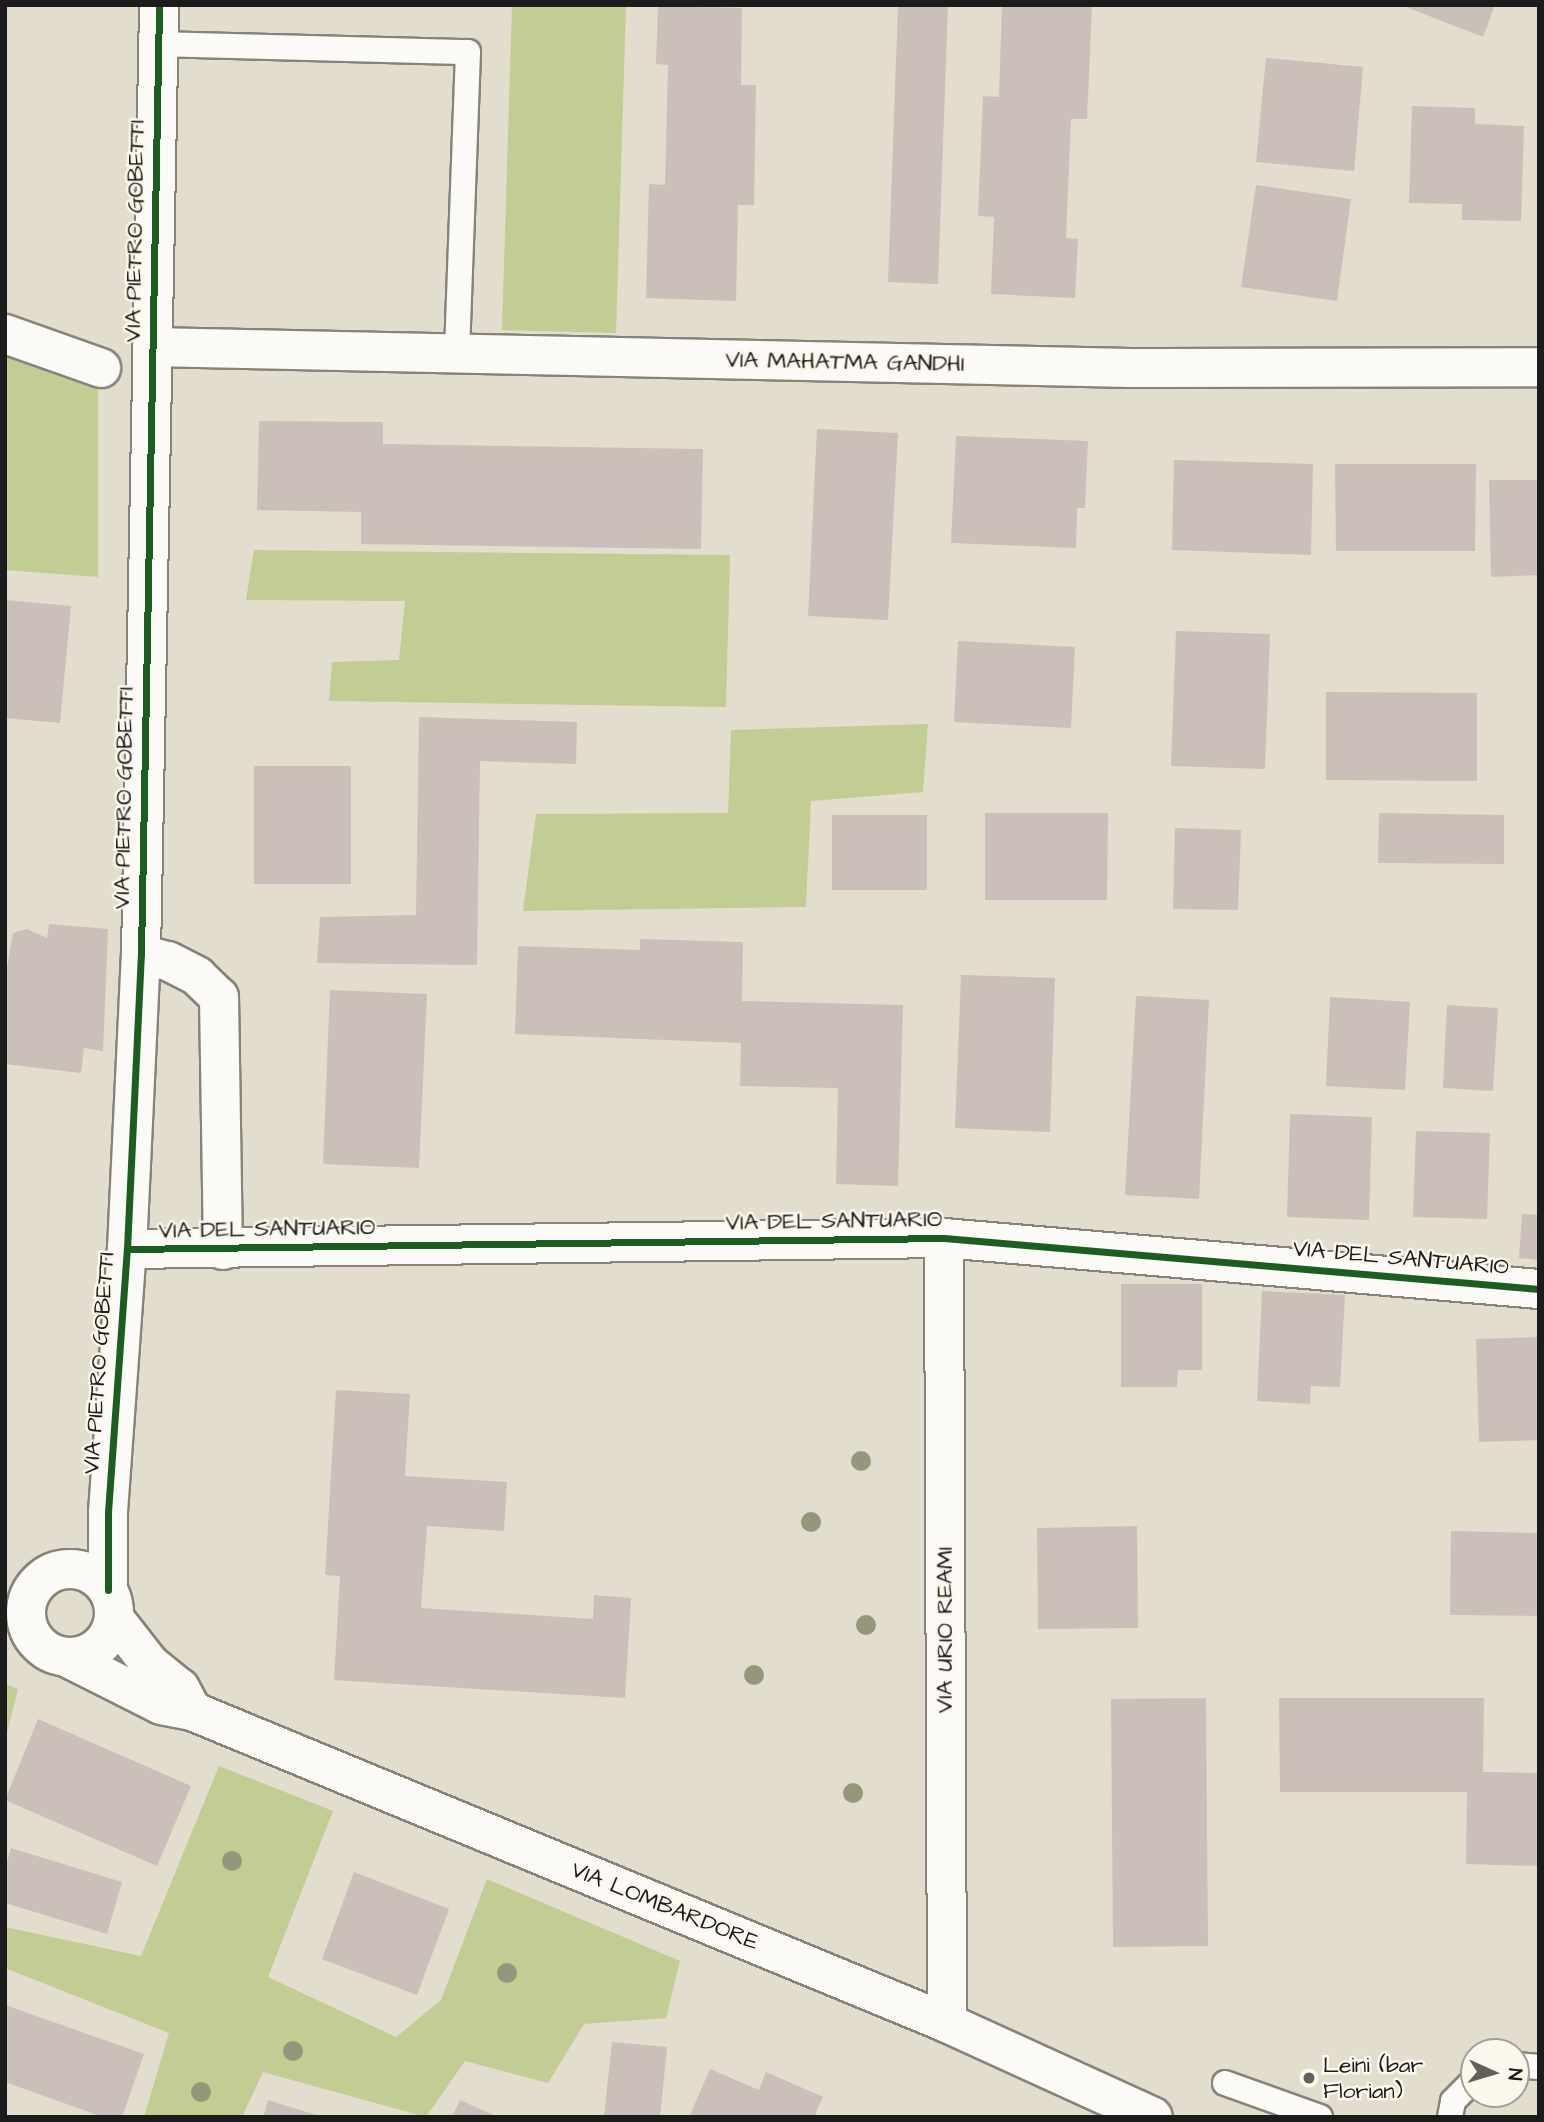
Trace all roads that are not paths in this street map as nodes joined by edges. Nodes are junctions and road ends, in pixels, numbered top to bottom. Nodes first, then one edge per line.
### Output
1 (159, 5) edge
2 (158, 44) junction
3 (5, 334) edge
4 (152, 347) junction
5 (457, 354) junction
6 (1539, 367) edge
7 (101, 368) dead end
8 (141, 954) junction
9 (944, 1238) junction
10 (127, 1249) junction
11 (223, 1250) junction
12 (1539, 1289) edge
13 (108, 1512) junction
14 (35, 1582) edge
15 (111, 1604) junction
16 (5, 1633) edge
17 (55, 1653) junction
18 (192, 1711) junction
19 (947, 2023) junction
20 (1225, 2083) dead end
21 (1460, 2094) edge
22 (1144, 2112) edge
23 (1182, 2117) edge
24 (1320, 2117) edge
25 (1450, 2117) edge

1 - 2 street, VIA PIETRO GOBETTI
2 - 4 street, VIA PIETRO GOBETTI
2 - 5 lane
3 - 7 street
4 - 5 street, VIA MAHATMA GANDHI
4 - 8 street, VIA PIETRO GOBETTI
5 - 6 street, VIA MAHATMA GANDHI
8 - 10 street, VIA PIETRO GOBETTI
8 - 11 street
9 - 11 street, VIA DEL SANTUARIO
9 - 12 street, VIA DEL SANTUARIO
9 - 19 street, VIA URIO REAMI
10 - 11 street, VIA DEL SANTUARIO
10 - 13 street, VIA PIETRO GOBETTI
13 - 14 street
13 - 15 street, VIA PIETRO GOBETTI
14 - 15 street
14 - 17 street
15 - 17 street
15 - 18 street
16 - 17 street, VIA LOMBARDORE
17 - 18 street, VIA LOMBARDORE
18 - 19 street, VIA LOMBARDORE
19 - 22 street, VIA LOMBARDORE
20 - 24 lane
21 - 25 lane
22 - 23 street, VIA LOMBARDORE

